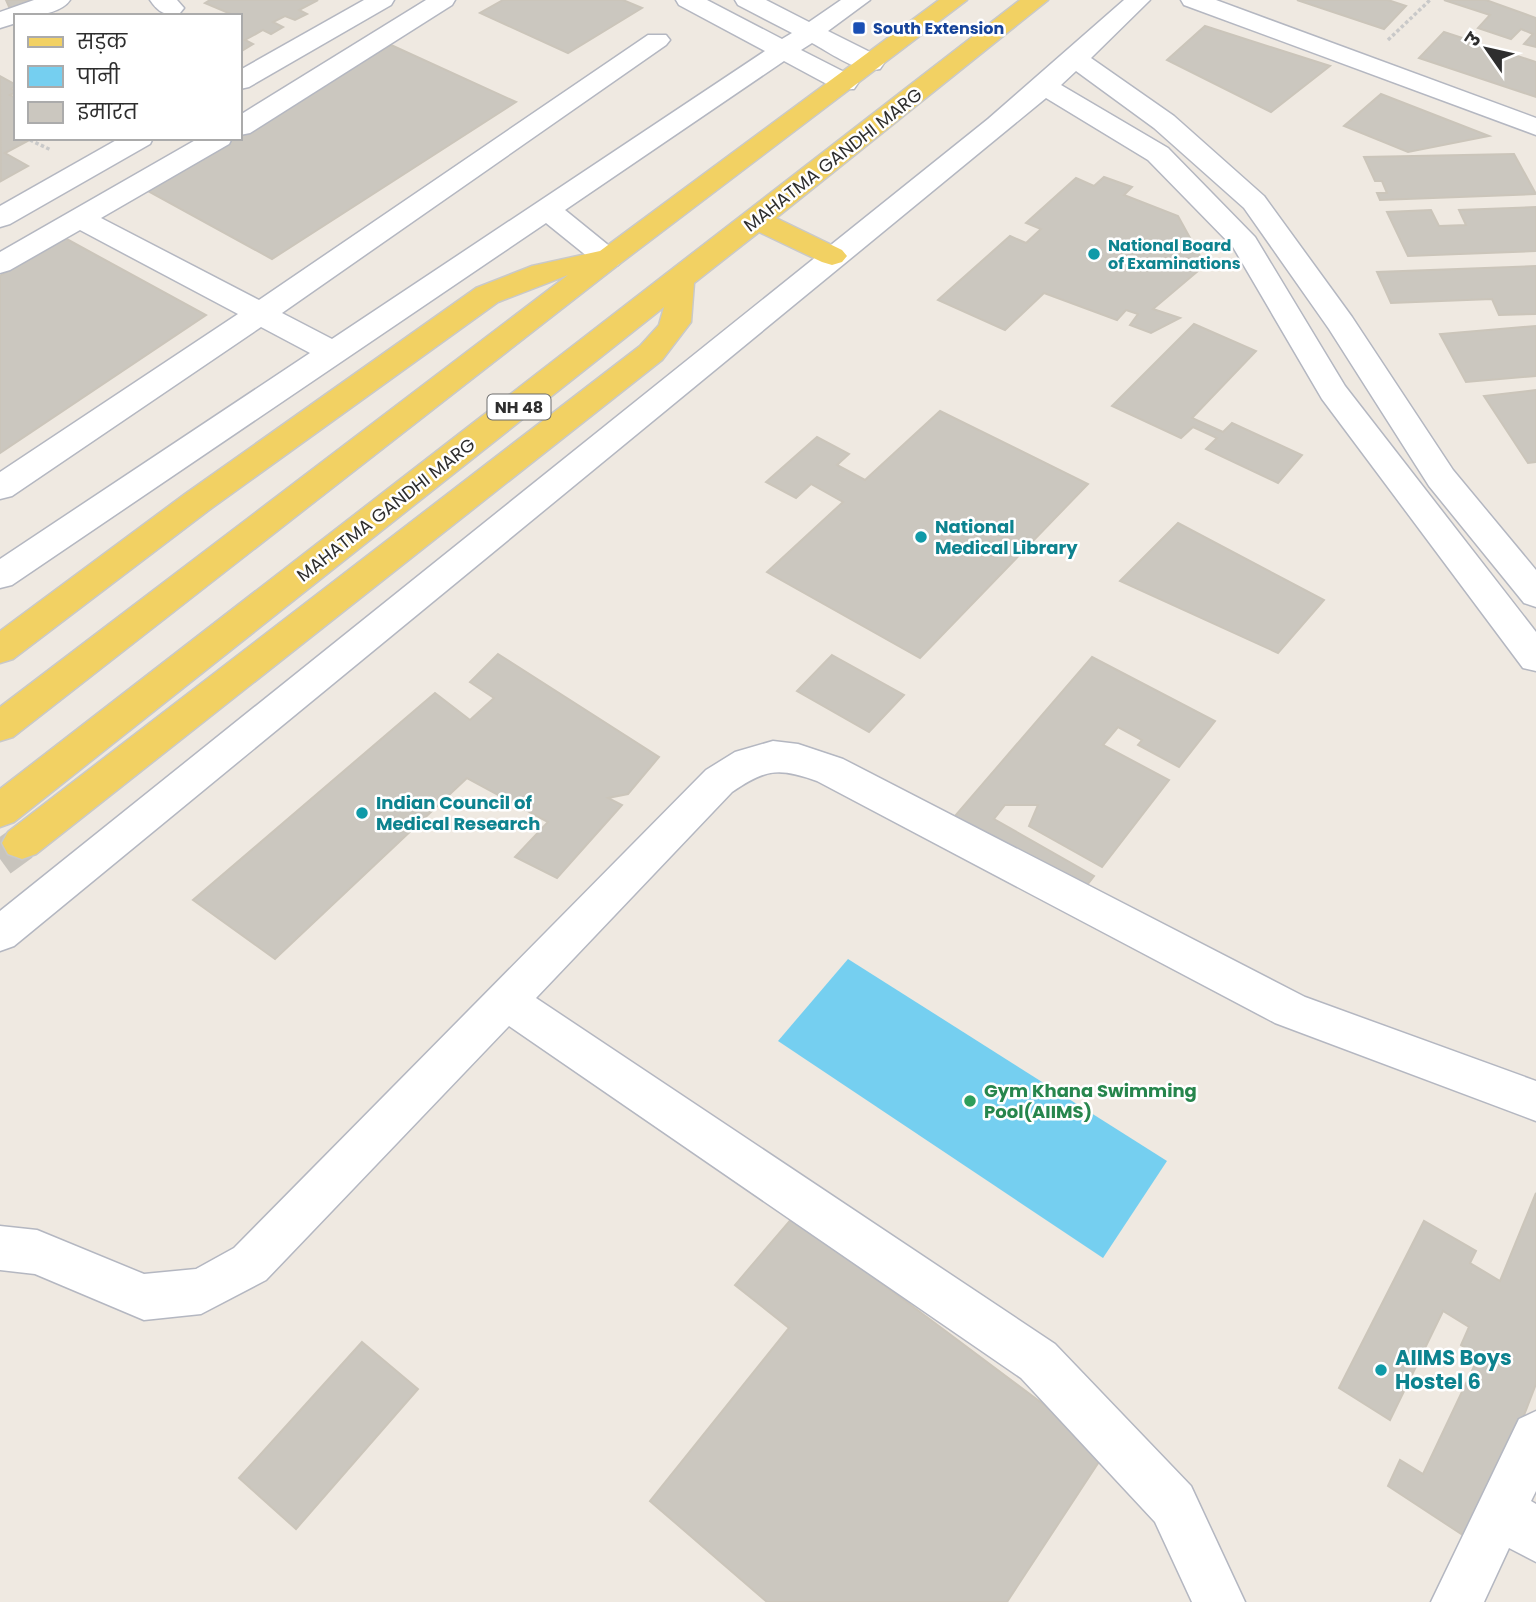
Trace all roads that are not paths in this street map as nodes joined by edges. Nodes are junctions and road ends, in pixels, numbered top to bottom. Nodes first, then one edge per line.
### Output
1 (58, 0) edge
2 (382, 0) edge
3 (443, 0) edge
4 (688, 0) edge
5 (747, 0) edge
6 (858, 0) edge
7 (955, 0) edge
8 (1036, 0) edge
9 (1138, 0) edge
10 (1194, 0) edge
11 (17, 14) edge
12 (808, 32) junction
13 (657, 40) dead end
14 (781, 50) junction
15 (1077, 60) junction
16 (871, 63) junction
17 (242, 80) edge
18 (845, 83) junction
19 (1044, 86) junction
20 (242, 126) edge
21 (1536, 127) edge
22 (136, 140) edge
23 (216, 140) edge
24 (548, 211) junction
25 (0, 218) edge
26 (79, 218) junction
27 (757, 220) junction
28 (7, 254) edge
29 (832, 256) junction
30 (608, 260) junction
31 (679, 281) junction
32 (261, 313) junction
33 (335, 353) junction
34 (0, 488) edge
35 (0, 576) edge
36 (1536, 594) edge
37 (0, 650) edge
38 (1536, 658) edge
39 (0, 727) edge
40 (0, 811) tunnel mouth
41 (22, 842) tunnel mouth
42 (0, 934) edge
43 (507, 1001) junction
44 (1536, 1101) edge
45 (0, 1248) edge
46 (1536, 1436) edge
47 (1519, 1523) edge
48 (1219, 1602) edge
49 (1457, 1602) edge

1 - 11 street
2 - 17 street
3 - 20 street
4 - 14 street
5 - 12 street
6 - 12 street
7 - 16 main road
8 - 27 main road, MAHATMA GANDHI MARG / NH 48
9 - 15 street
10 - 21 street
12 - 14 street
12 - 16 street
13 - 32 street
14 - 18 street
14 - 24 street
15 - 19 street
15 - 36 street
16 - 18 main road
18 - 30 main road
19 - 29 street
19 - 38 street
22 - 25 street
23 - 26 street
24 - 30 street
24 - 33 street
26 - 28 street
26 - 32 street
27 - 29 main road
27 - 31 main road, MAHATMA GANDHI MARG / NH 48
29 - 42 street
30 - 37 main road
30 - 39 main road
31 - 40 main road, MAHATMA GANDHI MARG / NH 48
31 - 41 main road
32 - 33 street
32 - 34 street
33 - 35 street
43 - 44 street
43 - 45 street
43 - 48 street
46 - 47 street
47 - 49 street

